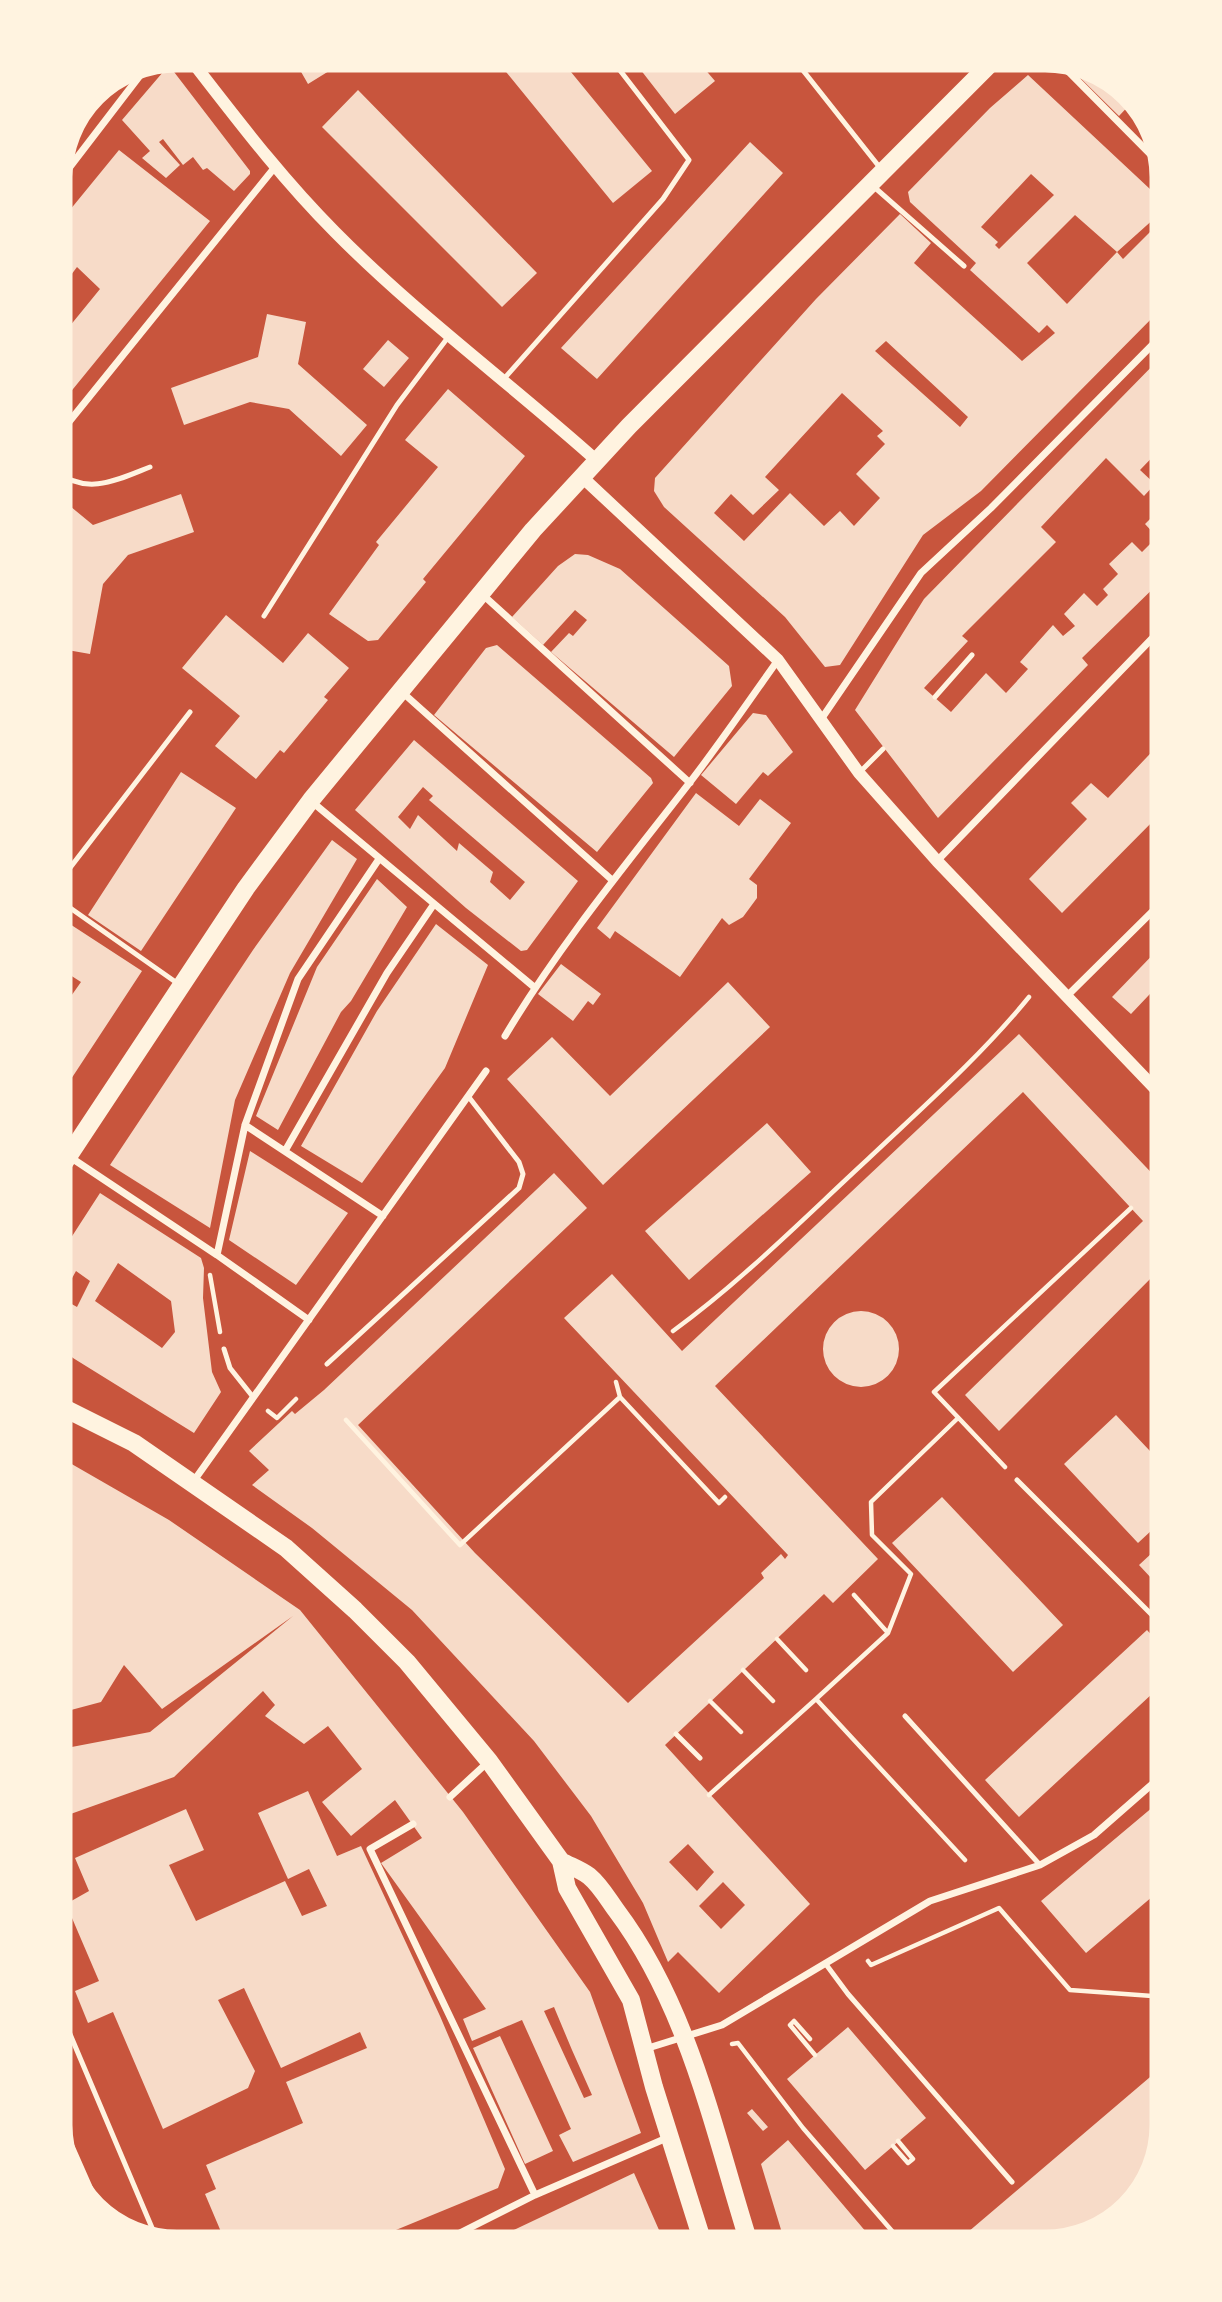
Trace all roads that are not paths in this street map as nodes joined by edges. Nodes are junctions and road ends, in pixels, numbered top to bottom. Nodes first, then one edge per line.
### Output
1 (197, 68) edge
2 (617, 68) edge
3 (800, 68) edge
4 (971, 68) edge
5 (986, 68) edge
6 (1067, 70) edge
7 (140, 75) edge
8 (978, 76) junction
9 (1152, 154) edge
10 (275, 167) junction
11 (68, 169) edge
12 (877, 177) junction
13 (964, 266) dead end
14 (450, 334) junction
15 (1154, 343) edge
16 (503, 380) junction
17 (68, 423) edge
18 (596, 460) junction
19 (150, 467) dead end
20 (581, 477) junction
21 (68, 478) edge
22 (482, 594) junction
23 (264, 616) dead end
24 (1154, 636) edge
25 (972, 654) dead end
26 (778, 660) junction
27 (401, 691) junction
28 (934, 696) dead end
29 (190, 712) dead end
30 (822, 718) junction
31 (883, 749) dead end
32 (859, 773) junction
33 (690, 783) junction
34 (311, 800) junction
35 (379, 859) junction
36 (936, 861) junction
37 (68, 870) edge
38 (612, 880) junction
39 (435, 904) junction
40 (68, 906) edge
41 (1154, 910) edge
42 (180, 985) junction
43 (534, 987) junction
44 (1065, 998) junction
45 (506, 1036) dead end
46 (486, 1071) dead end
47 (1154, 1088) edge
48 (468, 1096) junction
49 (245, 1125) junction
50 (285, 1150) junction
51 (69, 1157) joint
52 (383, 1216) junction
53 (217, 1255) junction
54 (309, 1320) junction
55 (224, 1349) road end
56 (327, 1364) dead end
57 (253, 1397) junction
58 (68, 1410) edge
59 (1017, 1480) road end
60 (192, 1482) junction
61 (1154, 1617) edge
62 (905, 1716) dead end
63 (676, 1734) dead end
64 (701, 1758) dead end
65 (489, 1760) junction
66 (1154, 1782) edge
67 (450, 1797) dead end
68 (413, 1824) dead end
69 (561, 1861) junction
70 (1040, 1865) junction
71 (825, 1963) junction
72 (68, 2029) edge
73 (685, 2037) junction
74 (645, 2049) junction
75 (670, 2137) junction
76 (1013, 2182) dead end
77 (535, 2195) junction
78 (153, 2231) edge
79 (458, 2234) edge
80 (700, 2234) edge
81 (746, 2234) edge

1 - 10 street
2 - 16 lane
3 - 12 lane
4 - 8 street
5 - 8 main road
6 - 9 street
7 - 11 street
8 - 12 main road
10 - 14 street
10 - 17 street
12 - 13 lane
12 - 18 main road
14 - 16 street
14 - 23 lane
15 - 30 street
16 - 18 street
18 - 20 main road
19 - 21 lane
20 - 22 main road
20 - 26 street
22 - 27 main road
22 - 33 street
24 - 36 street
25 - 28 lane
26 - 30 street
26 - 33 street
27 - 34 main road
27 - 38 street
29 - 37 lane
30 - 32 street
31 - 32 lane
32 - 36 street
33 - 38 street
34 - 35 street
34 - 42 main road
35 - 39 street
35 - 49 street
36 - 44 street
38 - 43 street
39 - 43 street
39 - 50 street
40 - 42 lane
41 - 44 street
42 - 51 main road
43 - 45 street
44 - 47 street
46 - 48 street
48 - 52 street
48 - 56 lane
49 - 50 street
49 - 53 street
50 - 52 street
51 - 53 street
52 - 54 street
53 - 54 street
54 - 57 street
55 - 57 lane
57 - 60 street
58 - 60 main road
59 - 61 lane
60 - 65 main road
62 - 70 lane
63 - 64 lane
65 - 67 street
65 - 69 main road
66 - 70 street
68 - 77 street
69 - 73 main road
69 - 74 main road
70 - 71 street
71 - 73 street
71 - 76 lane
72 - 78 lane
73 - 74 street
73 - 81 main road
74 - 75 main road
75 - 77 street
75 - 80 main road
77 - 79 street

